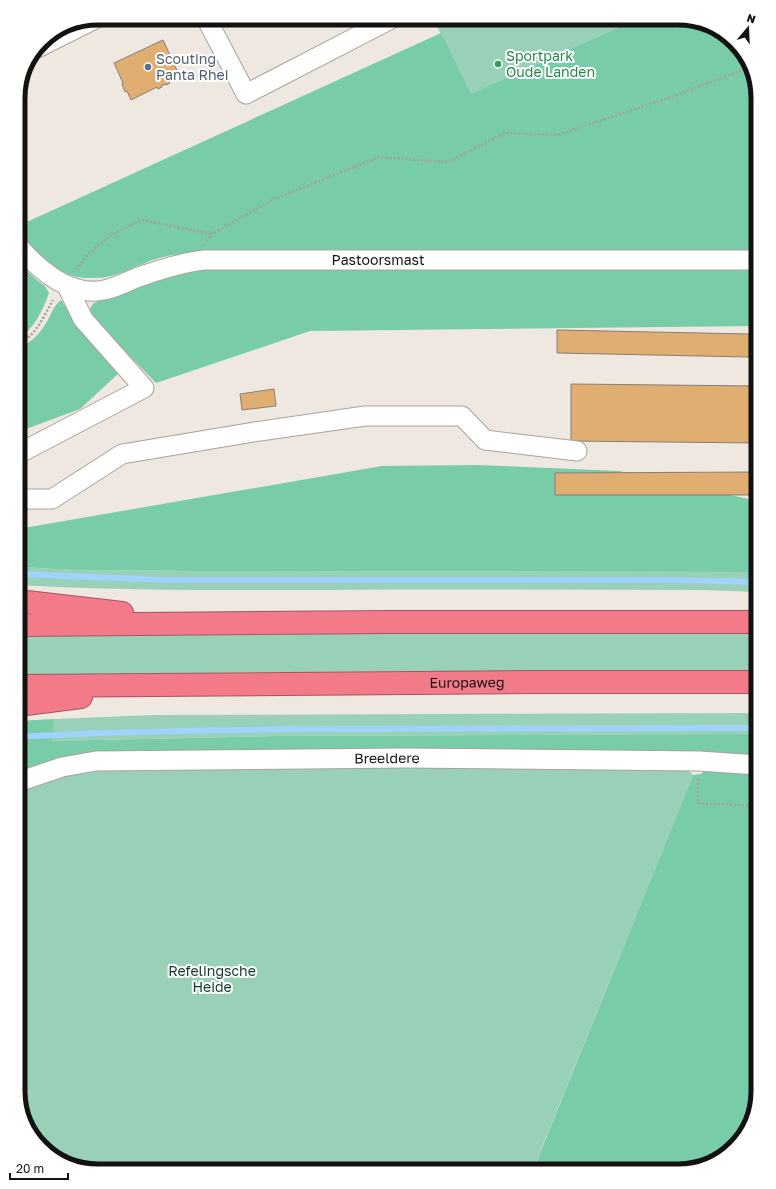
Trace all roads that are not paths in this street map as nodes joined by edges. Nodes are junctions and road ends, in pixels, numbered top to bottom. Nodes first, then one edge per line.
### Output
1 (210, 25) edge
2 (379, 25) edge
3 (70, 31) edge
4 (56, 38) edge
5 (25, 254) edge
6 (751, 260) edge
7 (67, 286) junction
8 (25, 450) edge
9 (577, 450) dead end
10 (25, 499) edge
11 (25, 602) edge
12 (751, 622) edge
13 (215, 624) junction
14 (25, 625) edge
15 (751, 682) edge
16 (176, 684) junction
17 (25, 686) edge
18 (25, 704) edge
19 (751, 765) edge
20 (25, 780) edge

1 - 2 street
3 - 4 street
5 - 7 street, Pastoorsmast
6 - 7 street, Pastoorsmast
7 - 8 street
9 - 10 street
11 - 13 highway
12 - 13 highway
13 - 14 highway
15 - 16 highway, Europaweg
16 - 17 highway
16 - 18 highway
19 - 20 street, Breeldere

